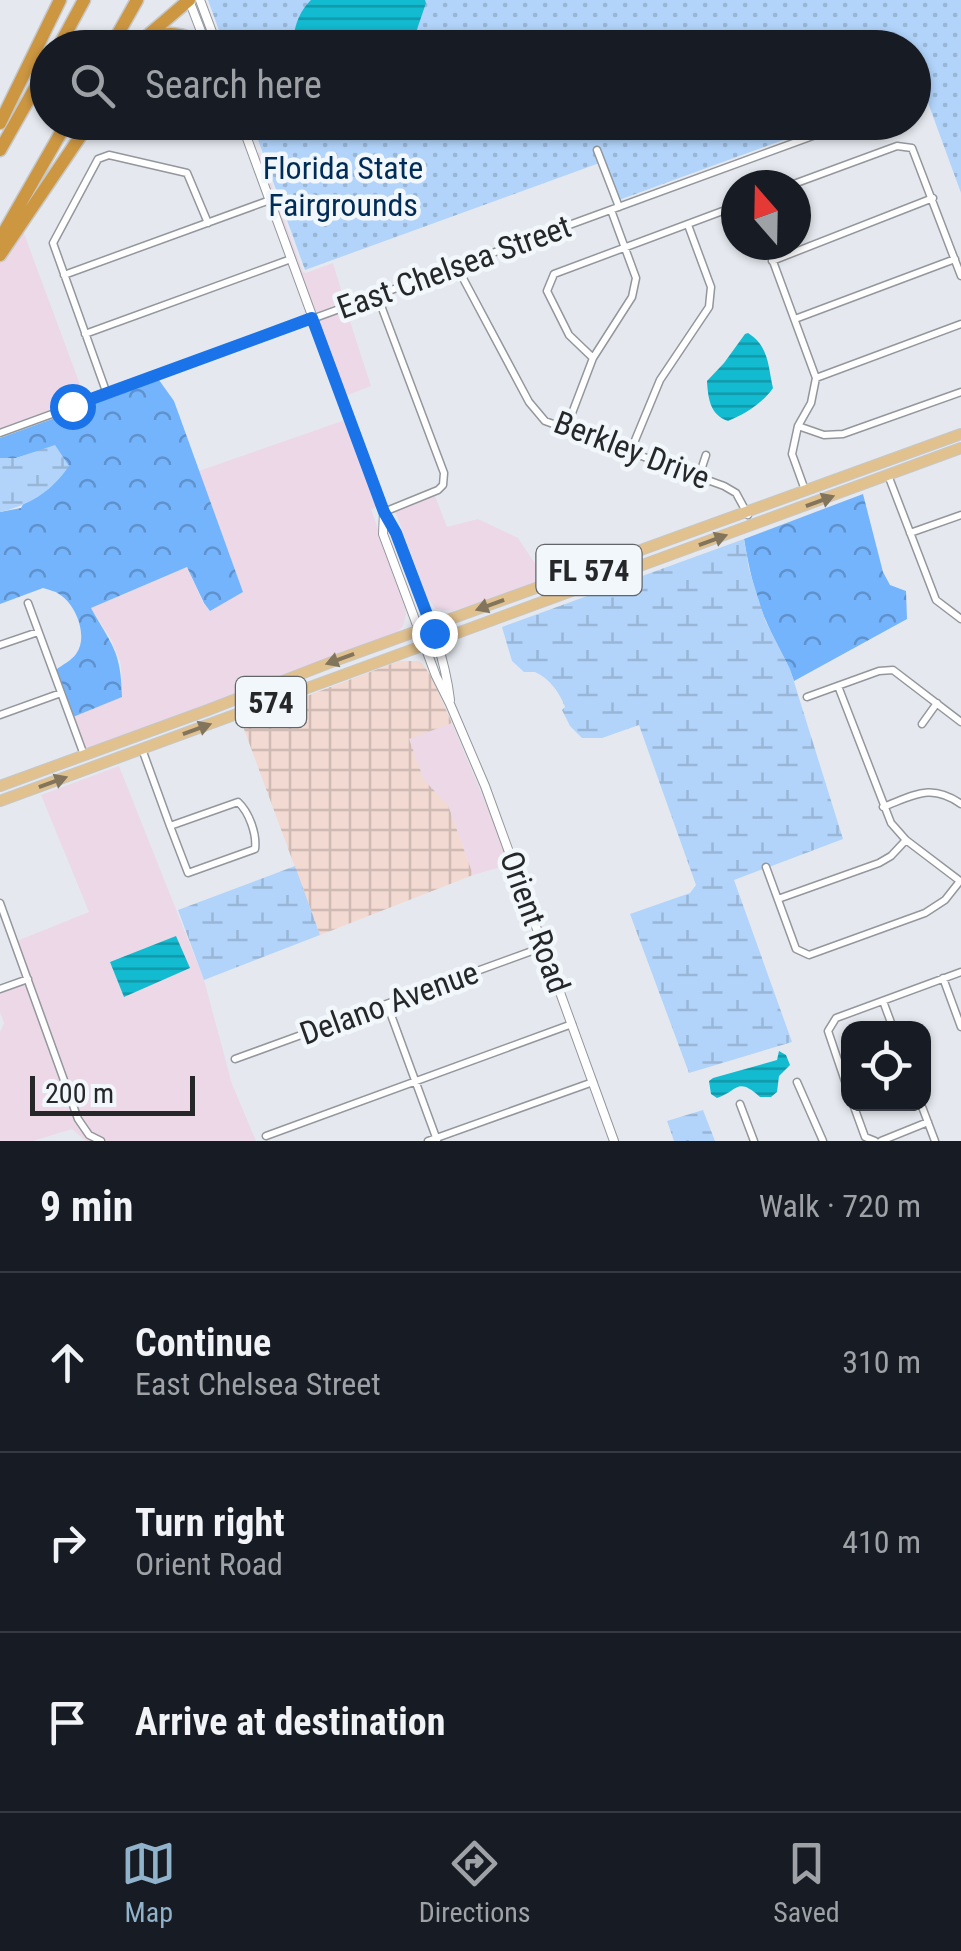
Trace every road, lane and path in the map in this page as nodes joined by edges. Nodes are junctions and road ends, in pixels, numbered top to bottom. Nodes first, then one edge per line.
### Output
1 (60, 0) edge
2 (84, 0) edge
3 (137, 0) edge
4 (189, 0) edge
5 (200, 0) edge
6 (45, 30) edge
7 (68, 30) edge
8 (120, 30) edge
9 (155, 30) edge
10 (200, 30) edge
11 (211, 30) edge
12 (30, 62) edge
13 (30, 98) edge
14 (0, 123) edge
15 (57, 140) edge
16 (78, 140) edge
17 (248, 140) edge
18 (802, 140) edge
19 (0, 150) edge
20 (598, 150) dead end
21 (811, 178) edge
22 (933, 198) junction
23 (270, 200) junction
24 (615, 209) junction
25 (721, 212) edge
26 (208, 223) junction
27 (688, 224) junction
28 (0, 239) edge
29 (625, 248) junction
30 (0, 255) edge
31 (291, 258) junction
32 (955, 258) junction
33 (772, 261) joint
34 (456, 267) junction
35 (64, 276) junction
36 (961, 276) edge
37 (376, 295) junction
38 (312, 318) junction
39 (795, 318) junction
40 (961, 324) edge
41 (85, 334) junction
42 (592, 358) junction
43 (816, 378) junction
44 (961, 392) edge
45 (107, 394) junction
46 (798, 426) junction
47 (566, 429) junction
48 (0, 432) edge
49 (958, 435) edge
50 (961, 448) edge
51 (631, 450) junction
52 (706, 455) dead end
53 (869, 468) junction
54 (888, 475) junction
55 (699, 476) junction
56 (806, 492) junction
57 (384, 512) junction
58 (747, 513) junction
59 (961, 515) edge
60 (752, 526) junction
61 (910, 533) junction
62 (28, 603) dead end
63 (960, 617) edge
64 (432, 626) junction
65 (419, 631) junction
66 (38, 632) junction
67 (436, 640) junction
68 (424, 644) junction
69 (0, 645) edge
70 (838, 686) junction
71 (62, 693) junction
72 (807, 696) dead end
73 (937, 703) junction
74 (450, 704) junction
75 (0, 716) edge
76 (961, 722) edge
77 (922, 724) dead end
78 (116, 744) junction
79 (142, 749) junction
80 (86, 755) junction
81 (105, 762) junction
82 (0, 786) edge
83 (0, 801) edge
84 (961, 804) edge
85 (884, 807) junction
86 (170, 826) junction
87 (906, 840) junction
88 (766, 867) dead end
89 (960, 881) edge
90 (778, 899) junction
91 (0, 903) edge
92 (544, 946) junction
93 (961, 972) edge
94 (28, 978) junction
95 (944, 978) junction
96 (0, 989) edge
97 (883, 1001) junction
98 (387, 1004) junction
99 (891, 1021) edge
100 (572, 1024) junction
101 (961, 1027) edge
102 (234, 1059) dead end
103 (841, 1069) edge
104 (415, 1082) junction
105 (593, 1082) junction
106 (797, 1082) dead end
107 (740, 1104) dead end
108 (856, 1111) edge
109 (924, 1111) edge
110 (928, 1122) junction
111 (266, 1136) dead end
112 (434, 1140) edge
113 (881, 1140) edge
114 (101, 1141) edge
115 (614, 1141) edge
116 (754, 1141) edge
117 (823, 1141) edge
118 (934, 1141) edge

1 - 6 highway
2 - 7 highway
3 - 8 highway
4 - 9 highway
4 - 10 street
5 - 11 street
12 - 14 highway
13 - 19 highway
15 - 28 highway
16 - 30 highway
17 - 23 street, Orient Road
18 - 24 street, East Chelsea Street
20 - 24 street
21 - 22 street
22 - 32 street
22 - 33 street
23 - 26 street
23 - 31 street, Orient Road
24 - 29 street
24 - 34 street, East Chelsea Street
25 - 27 street
26 - 35 street
26 - 35 street
27 - 29 street
27 - 51 street
29 - 42 street
29 - 42 street
31 - 38 street, Orient Road
31 - 41 street
32 - 36 street
32 - 39 street
33 - 39 street
34 - 37 street, East Chelsea Street
34 - 47 street, Berkley Drive
35 - 41 street
37 - 38 street, East Chelsea Street
37 - 57 street
38 - 45 street, East Chelsea Street
38 - 57 street, Orient Road
39 - 43 street
40 - 43 street
41 - 45 street
42 - 47 street
43 - 46 street
44 - 46 street
45 - 48 street, East Chelsea Street
46 - 56 street
47 - 51 street, Berkley Drive
49 - 53 main road, FL 574
49 - 54 main road
50 - 54 main road, 574
51 - 55 street, Berkley Drive
52 - 55 street
53 - 54 main road
53 - 56 main road, FL 574
60 -> 54 main road, 574
54 - 61 street
55 - 58 street, Berkley Drive
56 - 58 main road, FL 574
57 - 64 street, Orient Road
57 - 65 street, Orient Road
58 - 60 street, Berkley Drive
58 -> 64 main road, FL 574
59 - 61 street
67 -> 60 main road, 574
61 - 63 street
62 - 66 street
64 - 65 main road, FL 574
64 - 67 street, Orient Road
65 - 68 street, Orient Road
65 -> 78 main road, FL 574
66 - 69 street
66 - 71 street
67 - 68 main road, 574
67 - 74 street, Orient Road
68 - 74 street, Orient Road
79 -> 68 main road, 574
70 - 72 street
70 - 73 street
70 - 85 street
71 - 75 street
71 - 80 street
73 - 76 street
73 - 77 street
74 - 92 street, Orient Road
78 - 80 main road, FL 574
78 - 81 main road
79 - 81 main road, 574
79 - 86 street
80 - 81 main road
80 - 82 main road, FL 574
83 -> 81 main road, 574
84 - 85 street
85 - 87 street
86 - 86 street
87 - 89 street
87 - 90 street
88 - 90 street
89 - 90 street
91 - 94 street
92 - 98 street, Delano Avenue
92 - 100 street, Orient Road
93 - 95 street
94 - 96 street
94 - 114 street
95 - 97 street
95 - 101 street
97 - 99 street
97 - 103 street
98 - 102 street, Delano Avenue
98 - 104 street
100 - 104 street
100 - 105 street, Orient Road
104 - 111 street
104 - 112 street
105 - 112 street
105 - 115 street, Orient Road
106 - 117 street
107 - 116 street
108 - 113 street
109 - 110 street
110 - 113 street
110 - 118 street

